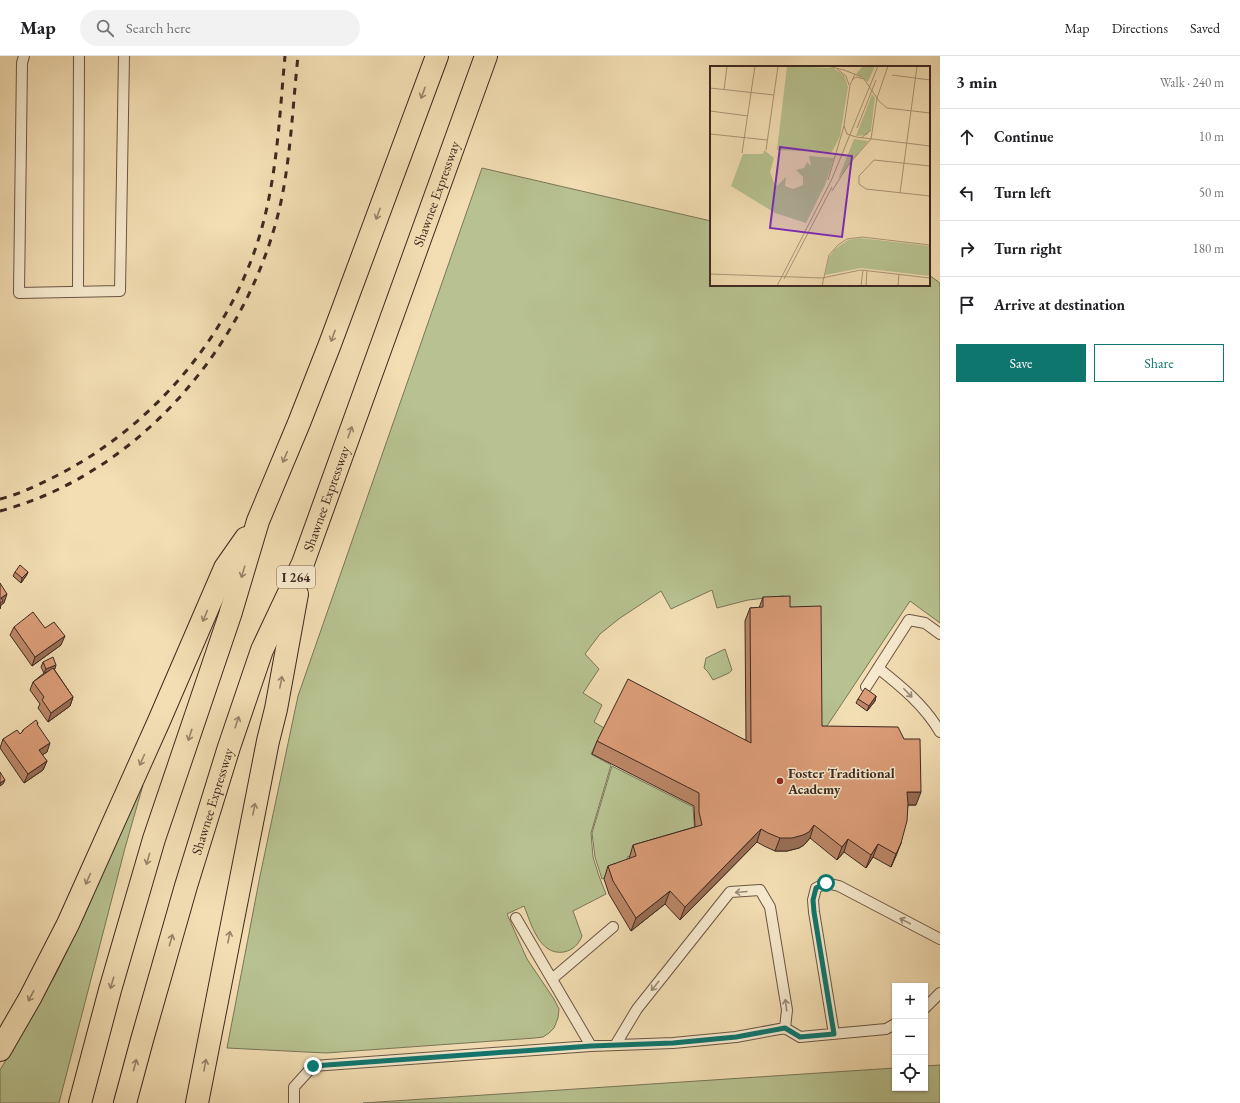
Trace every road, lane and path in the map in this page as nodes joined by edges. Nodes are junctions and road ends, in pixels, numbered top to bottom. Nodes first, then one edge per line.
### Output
1 (24, 56) edge
2 (79, 56) edge
3 (124, 56) edge
4 (437, 56) edge
5 (486, 56) edge
6 (78, 291) junction
7 (258, 521) junction
8 (303, 563) junction
9 (940, 634) edge
10 (878, 668) junction
11 (866, 687) edge
12 (940, 732) edge
13 (516, 918) dead end
14 (613, 927) dead end
15 (940, 939) edge
16 (552, 979) junction
17 (940, 992) edge
18 (928, 1005) edge
19 (892, 1026) edge
20 (785, 1028) junction
21 (834, 1034) junction
22 (616, 1044) junction
23 (591, 1046) junction
24 (0, 1050) edge
25 (80, 1103) edge
26 (126, 1103) edge
27 (197, 1103) edge
28 (294, 1103) edge

1 - 6 lane
2 - 6 lane
3 - 6 lane
4 -> 7 highway
8 -> 5 highway, Shawnee Expressway / I 264
7 -> 24 highway
7 -> 25 highway
26 -> 8 highway, Shawnee Expressway / I 264
27 -> 8 highway
9 - 10 lane
10 - 11 lane
10 -> 12 lane
13 - 16 lane
14 - 16 lane
15 -> 21 lane
16 - 23 lane
17 - 18 lane
19 - 21 lane
20 - 21 lane
20 - 22 lane
20 -> 22 lane
22 - 23 lane
23 - 28 lane

